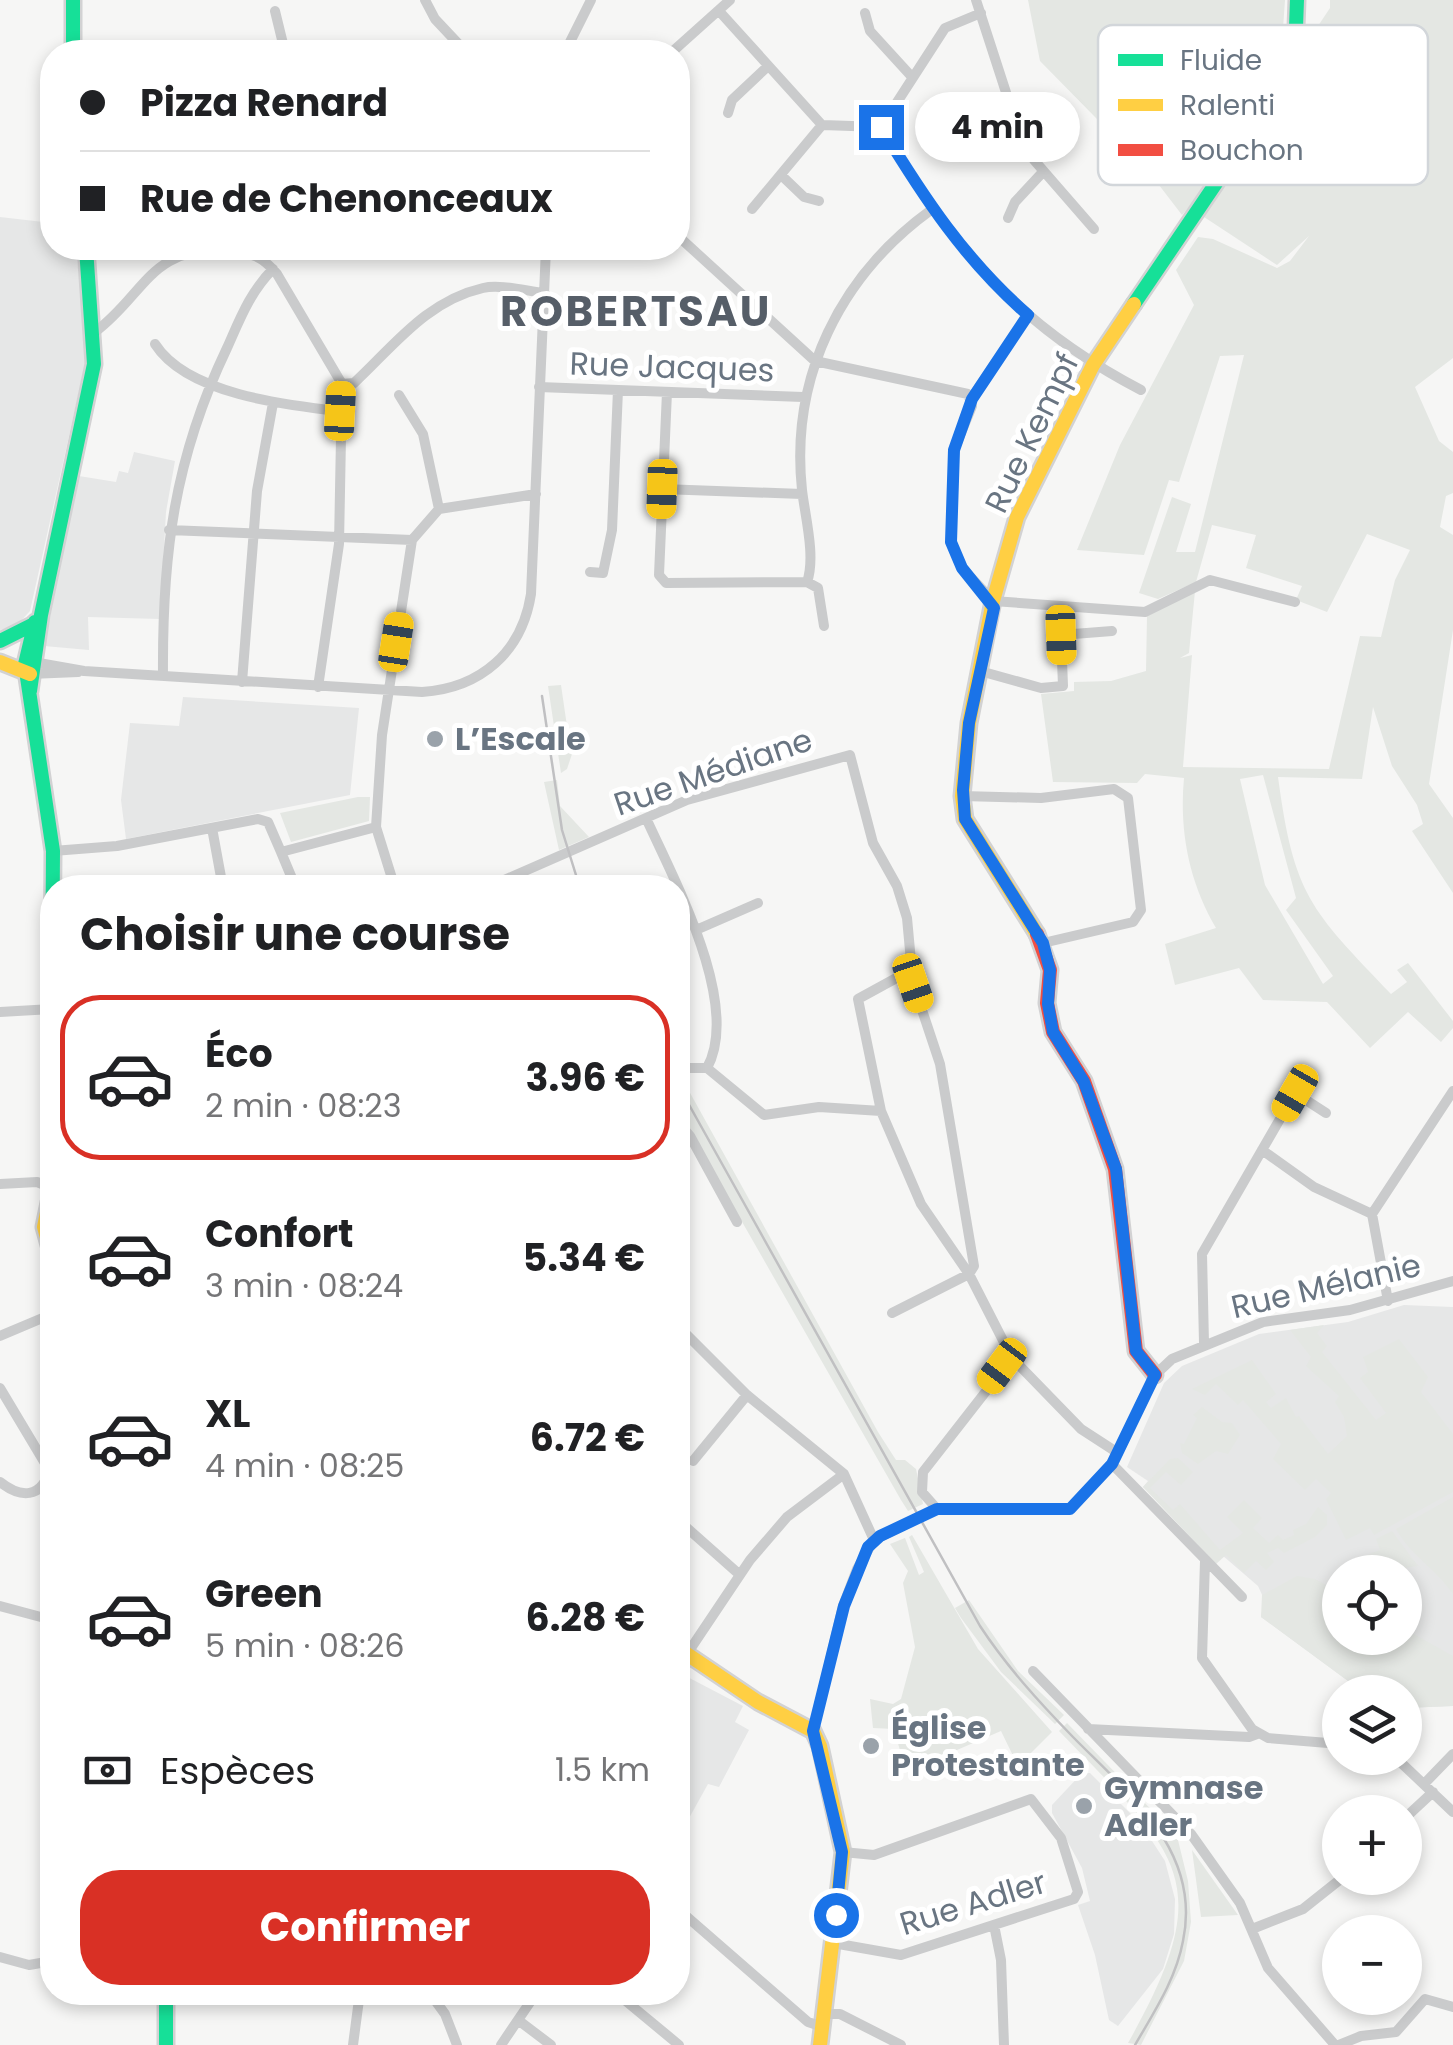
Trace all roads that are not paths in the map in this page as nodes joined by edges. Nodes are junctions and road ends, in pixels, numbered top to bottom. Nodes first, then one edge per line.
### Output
1 (72, 0) edge
2 (425, 0) edge
3 (592, 0) edge
4 (730, 0) edge
5 (976, 0) edge
6 (1297, 0) edge
7 (274, 11) dead end
8 (718, 11) junction
9 (865, 13) dead end
10 (980, 13) junction
11 (1296, 25) edge
12 (73, 40) edge
13 (282, 40) edge
14 (455, 40) edge
15 (570, 40) edge
16 (685, 40) edge
17 (768, 66) junction
18 (912, 77) junction
19 (728, 113) dead end
20 (822, 126) junction
21 (881, 127) junction
22 (1042, 173) junction
23 (780, 175) junction
24 (1215, 185) edge
25 (818, 201) dead end
26 (752, 209) dead end
27 (931, 210) junction
28 (1008, 218) dead end
29 (1094, 229) dead end
30 (690, 247) edge
31 (87, 260) edge
32 (170, 260) edge
33 (261, 260) edge
34 (545, 260) edge
35 (273, 270) junction
36 (544, 293) junction
37 (1028, 315) junction
38 (94, 332) junction
39 (155, 344) dead end
40 (815, 361) junction
41 (1093, 365) junction
42 (210, 383) junction
43 (342, 384) junction
44 (538, 387) junction
45 (618, 390) junction
46 (1141, 390) dead end
47 (667, 392) junction
48 (399, 395) dead end
49 (804, 397) junction
50 (972, 399) junction
51 (273, 403) junction
52 (340, 411) junction
53 (662, 489) junction
54 (536, 494) junction
55 (802, 494) junction
56 (439, 509) junction
57 (169, 530) junction
58 (253, 533) junction
59 (339, 536) junction
60 (412, 540) junction
61 (590, 572) dead end
62 (807, 582) junction
63 (992, 601) junction
64 (1296, 602) dead end
65 (37, 620) junction
66 (824, 626) dead end
67 (1112, 632) dead end
68 (25, 663) edge
69 (980, 671) junction
70 (162, 676) junction
71 (242, 682) junction
72 (318, 687) junction
73 (30, 691) junction
74 (388, 691) junction
75 (962, 796) junction
76 (646, 818) junction
77 (376, 827) junction
78 (212, 828) junction
79 (54, 851) junction
80 (281, 852) junction
81 (54, 875) edge
82 (221, 875) edge
83 (291, 875) edge
84 (390, 875) edge
85 (516, 875) edge
86 (671, 875) edge
87 (758, 902) dead end
88 (690, 917) edge
89 (696, 930) junction
90 (1043, 943) junction
91 (911, 970) junction
92 (40, 1010) edge
93 (0, 1012) edge
94 (690, 1068) edge
95 (707, 1068) junction
96 (1453, 1091) edge
97 (880, 1111) junction
98 (1326, 1113) dead end
99 (690, 1136) edge
100 (1262, 1150) junction
101 (40, 1183) edge
102 (0, 1184) edge
103 (1372, 1214) junction
104 (736, 1222) dead end
105 (969, 1274) junction
106 (1453, 1281) edge
107 (1388, 1301) junction
108 (892, 1313) dead end
109 (40, 1319) edge
110 (0, 1336) edge
111 (690, 1338) edge
112 (1204, 1343) junction
113 (1012, 1358) junction
114 (1155, 1375) junction
115 (0, 1388) edge
116 (747, 1396) junction
117 (40, 1454) edge
118 (1115, 1459) junction
119 (693, 1461) dead end
120 (844, 1474) junction
121 (0, 1482) edge
122 (40, 1490) edge
123 (937, 1509) junction
124 (690, 1530) edge
125 (874, 1540) junction
126 (1205, 1561) junction
127 (740, 1574) junction
128 (1242, 1597) dead end
129 (0, 1606) edge
130 (40, 1617) edge
131 (690, 1640) edge
132 (690, 1656) edge
133 (1033, 1671) dead end
134 (1088, 1729) junction
135 (813, 1731) junction
136 (1257, 1734) junction
137 (1322, 1743) edge
138 (1453, 1754) edge
139 (1415, 1775) edge
140 (1429, 1788) junction
141 (1422, 1797) edge
142 (1453, 1812) edge
143 (842, 1852) junction
144 (1322, 1894) edge
145 (690, 1919) edge
146 (994, 1925) junction
147 (1252, 1930) junction
148 (833, 1943) junction
149 (0, 1956) edge
150 (40, 1963) edge
151 (166, 2005) edge
152 (358, 2005) edge
153 (439, 2005) edge
154 (528, 2005) edge
155 (631, 2005) edge
156 (1453, 2007) edge
157 (518, 2020) junction
158 (824, 2020) junction
159 (166, 2045) edge
160 (353, 2045) edge
161 (457, 2045) edge
162 (501, 2045) edge
163 (551, 2045) edge
164 (679, 2045) edge
165 (820, 2045) edge
166 (901, 2045) edge
167 (1004, 2045) edge
168 (1337, 2045) edge

1 - 12 street
2 - 14 street
3 - 15 street
4 - 8 street
5 - 10 street
6 - 11 street, Rue Kempf
7 - 13 street
8 - 16 street
8 - 17 street
9 - 18 street
10 - 18 street
10 - 22 street
17 - 19 street
17 - 20 street
18 - 21 street
20 - 21 street
20 - 23 street
21 - 27 street
22 - 28 street
22 - 29 street
23 - 25 street
23 - 26 street
24 - 41 street, Rue Kempf
27 - 37 street
27 - 40 street
30 - 40 street
31 - 38 street
32 - 38 street
33 - 35 street
34 - 36 street
35 - 42 street
35 - 43 street
36 - 43 street
36 - 44 street
37 - 41 street
37 - 50 street
38 - 65 street
39 - 42 street
40 - 49 street
40 - 50 street
41 - 46 street
41 - 63 street, Rue Kempf
42 - 51 street
42 - 57 street
43 - 52 street
44 - 45 street, Rue Jacques
44 - 54 street
45 - 47 street, Rue Jacques
45 - 61 street
47 - 49 street, Rue Jacques
47 - 53 street
48 - 56 street
49 - 55 street
50 - 63 street
51 - 52 street
51 - 58 street
52 - 59 street
53 - 55 street
53 - 62 street
54 - 56 street
54 - 74 street
55 - 62 street
56 - 60 street
57 - 58 street
57 - 70 street
58 - 59 street
58 - 71 street
59 - 60 street
59 - 72 street
60 - 74 street
62 - 66 street
63 - 64 street
63 - 69 street, Rue Kempf
65 - 68 street
65 - 68 street
67 - 69 street
68 - 70 street
68 - 73 street
68 - 73 street
69 - 75 street, Rue Kempf
70 - 71 street
71 - 72 street
72 - 74 street
73 - 79 street
74 - 77 street
75 - 90 street, Rue Kempf
75 - 90 street
76 - 85 street, Rue Médiane
76 - 86 street
76 - 91 street, Rue Médiane
77 - 80 street
77 - 84 street
78 - 79 street
78 - 80 street
78 - 82 street
79 - 81 street
80 - 83 street
87 - 89 street
88 - 89 street
89 - 95 street
90 - 114 street, Rue Kempf
91 - 97 street
91 - 105 street
92 - 93 street
94 - 95 street
95 - 97 street
96 - 103 street
97 - 105 street
98 - 100 street
99 - 104 street
100 - 103 street
100 - 112 street
101 - 102 street
103 - 107 street
105 - 108 street
105 - 113 street
106 - 107 street, Rue Mélanie
107 - 112 street, Rue Mélanie
109 - 110 street
111 - 116 street
112 - 114 street, Rue Mélanie
113 - 118 street
113 - 123 street
114 - 118 street
115 - 117 street
116 - 119 street
116 - 120 street
118 - 123 street
118 - 126 street
120 - 125 street
120 - 127 street
121 - 122 street
123 - 125 street
124 - 127 street
125 - 135 street
126 - 128 street
126 - 136 street
127 - 131 street
129 - 130 street
132 - 135 street
133 - 134 street
134 - 136 street
134 - 147 street
135 - 143 street
136 - 137 street
138 - 140 street
139 - 140 street
140 - 141 street
140 - 142 street
143 - 146 street, Rue Adler
143 - 148 street
144 - 147 street
145 - 158 street
146 - 148 street, Rue Adler
146 - 167 street
147 - 168 street
148 - 158 street
149 - 150 street
151 - 159 street
152 - 160 street
153 - 161 street
154 - 157 street
155 - 164 street
156 - 168 street
157 - 162 street
157 - 163 street
158 - 165 street
158 - 166 street

